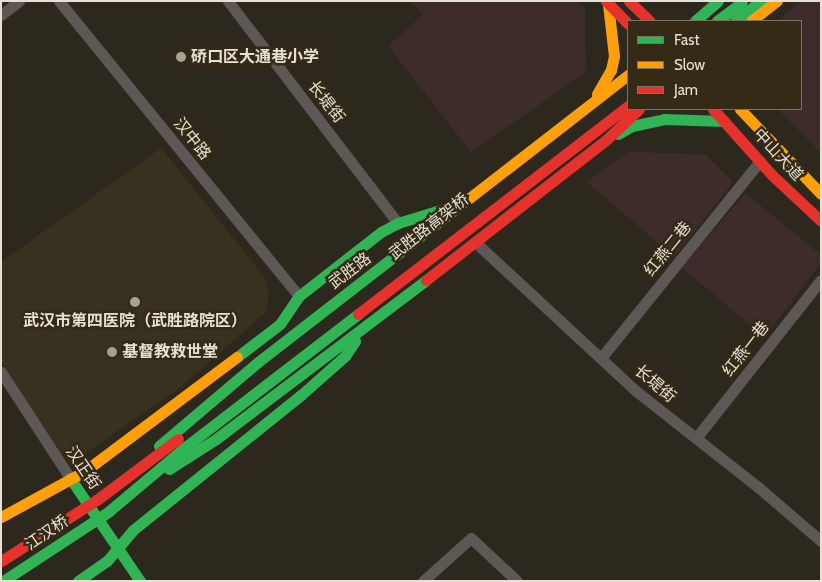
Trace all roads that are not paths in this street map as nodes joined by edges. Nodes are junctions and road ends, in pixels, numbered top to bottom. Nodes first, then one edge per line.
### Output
1 (19, 1) edge
2 (59, 1) edge
3 (228, 1) edge
4 (629, 1) edge
5 (718, 1) edge
6 (743, 1) edge
7 (760, 1) edge
8 (777, 1) edge
9 (607, 2) edge
10 (1, 14) edge
11 (649, 20) edge
12 (696, 20) edge
13 (718, 20) edge
14 (736, 20) edge
15 (752, 20) edge
16 (627, 23) edge
17 (627, 77) edge
18 (627, 93) edge
19 (592, 101) junction
20 (627, 107) edge
21 (638, 110) edge
22 (714, 110) edge
23 (743, 110) edge
24 (724, 120) junction
25 (608, 139) junction
26 (760, 161) junction
27 (821, 194) edge
28 (469, 198) junction
29 (821, 221) edge
30 (398, 223) junction
31 (475, 242) junction
32 (821, 280) edge
33 (300, 296) junction
34 (280, 324) junction
35 (368, 324) junction
36 (601, 358) junction
37 (258, 362) junction
38 (1, 372) edge
39 (696, 438) junction
40 (180, 444) junction
41 (134, 470) junction
42 (70, 478) junction
43 (143, 484) junction
44 (98, 499) joint
45 (1, 517) edge
46 (821, 541) edge
47 (117, 549) junction
48 (1, 561) edge
49 (3, 581) edge
50 (78, 581) edge
51 (140, 581) edge
52 (423, 581) edge
53 (517, 581) edge

1 - 10 street
2 - 33 street, 汉中路
3 - 30 street, 长堤街
4 - 11 main road
5 - 12 main road
6 - 13 main road
7 - 14 main road
8 - 15 main road
9 - 16 main road
9 - 19 main road
17 - 19 main road, 武胜路
18 - 40 main road, 武胜路高架桥
19 - 28 main road, 武胜路
20 - 40 main road, 武胜路高架桥
21 - 25 main road
22 - 24 main road, 中山大道
23 - 27 main road, 中山大道
24 - 25 main road
24 - 26 main road, 中山大道
25 - 31 main road
26 - 29 main road, 中山大道
26 - 36 street, 红燕二巷
28 - 30 main road
28 - 37 main road, 武胜路
30 - 33 main road
31 - 35 main road
31 - 36 street, 长堤街
32 - 39 street, 红燕一巷
33 - 34 main road
34 - 37 main road
34 - 42 main road
35 - 43 main road
35 - 47 main road
36 - 39 street, 长堤街
37 - 41 main road, 武胜路
38 - 42 street, 汉正街
39 - 46 street, 长堤街
40 - 41 main road
40 - 43 main road
41 - 44 main road, 武胜路
42 - 45 main road
42 - 47 main road, 汉正街
43 - 49 main road, 江汉桥
44 - 48 main road, 江汉桥
47 - 50 main road
47 - 51 main road, 汉正街
52 - 53 street

